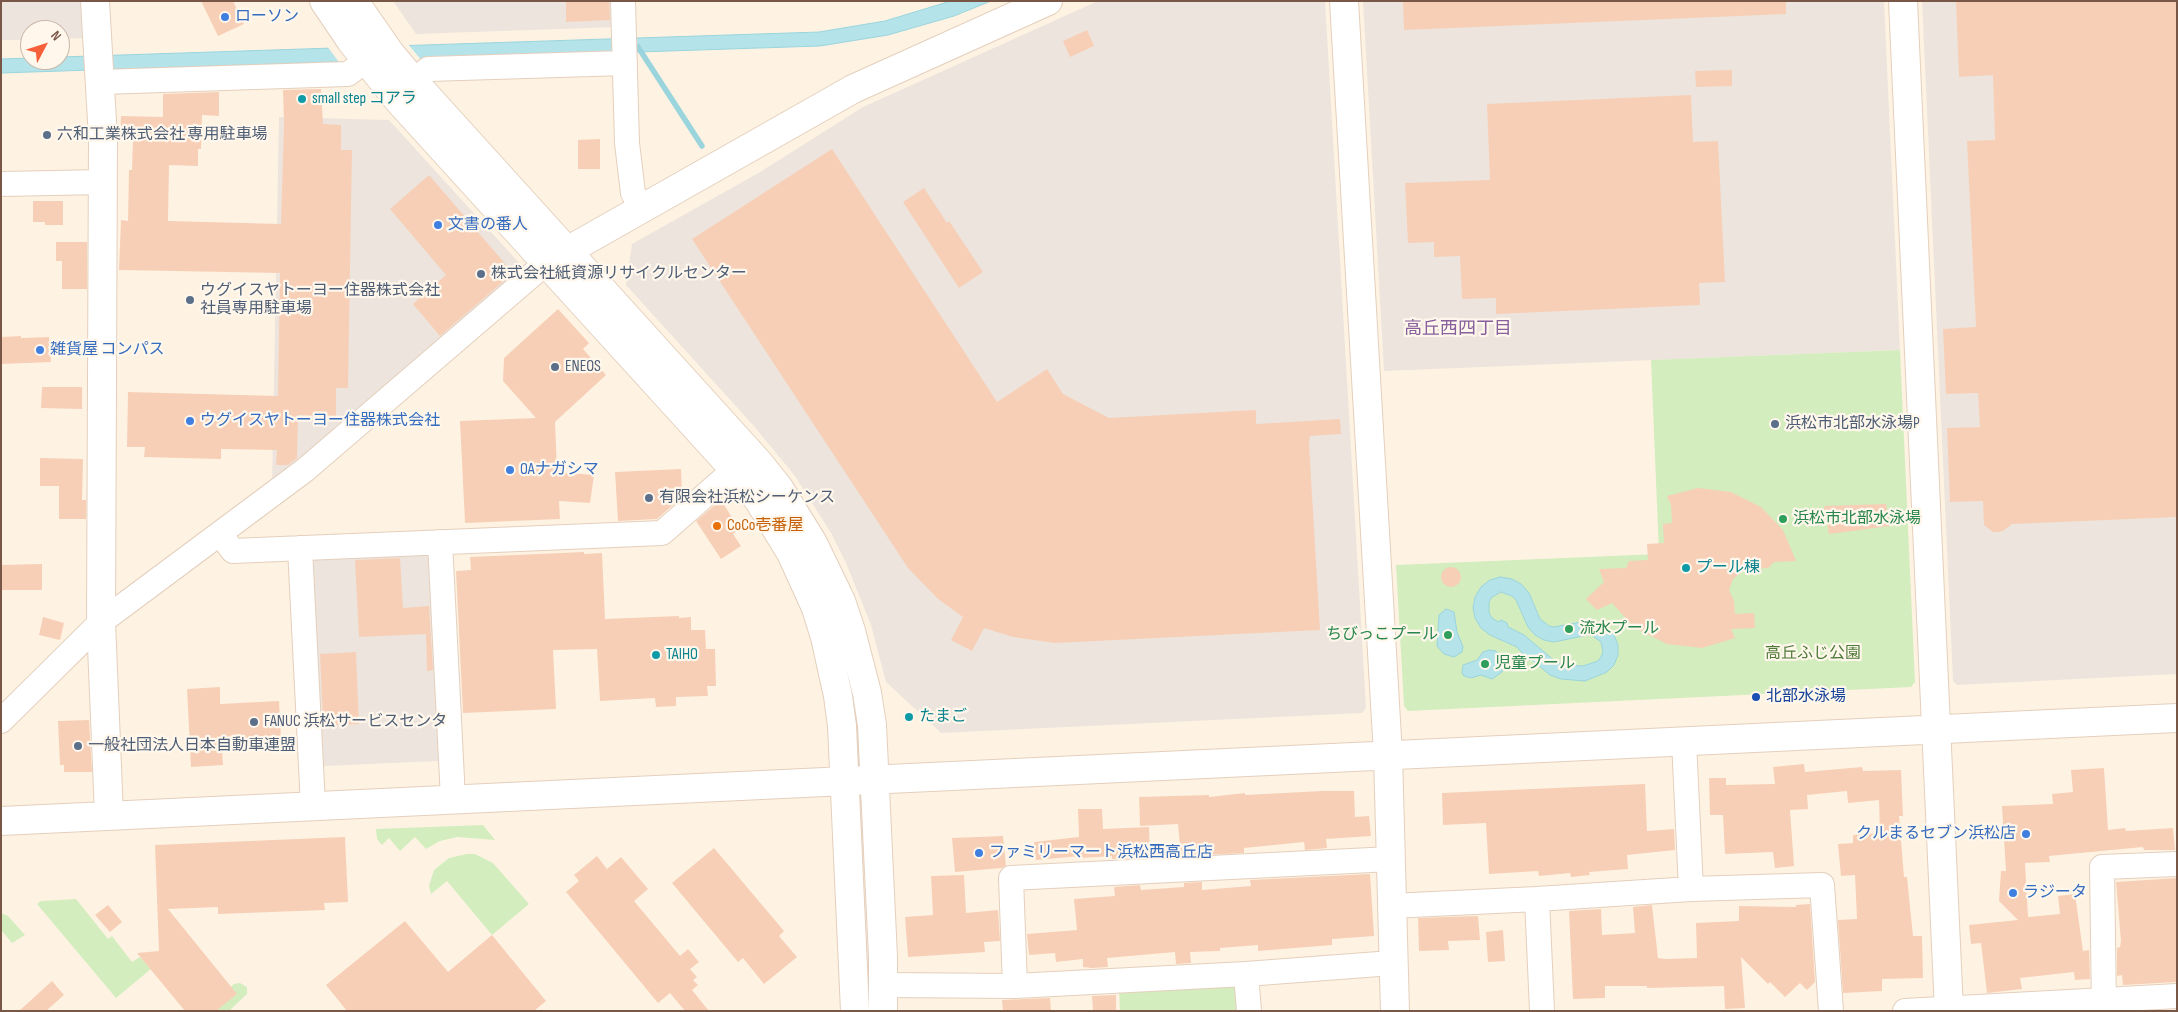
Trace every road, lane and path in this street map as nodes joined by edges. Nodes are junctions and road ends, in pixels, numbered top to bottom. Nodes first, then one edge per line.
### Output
1 (95, 1) edge
2 (324, 1) edge
3 (354, 1) edge
4 (623, 1) edge
5 (1048, 1) edge
6 (1344, 1) edge
7 (1903, 1) edge
8 (365, 55) junction
9 (625, 61) junction
10 (100, 69) junction
11 (407, 74) junction
12 (103, 182) junction
13 (1, 184) edge
14 (642, 208) junction
15 (557, 257) junction
16 (734, 470) junction
17 (220, 534) junction
18 (440, 542) junction
19 (300, 548) junction
20 (101, 622) junction
21 (2177, 718) edge
22 (1, 721) edge
23 (1936, 729) junction
24 (1684, 741) junction
25 (1388, 755) junction
26 (874, 780) junction
27 (844, 781) junction
28 (453, 799) junction
29 (313, 806) junction
30 (108, 815) junction
31 (1, 821) edge
32 (1391, 859) junction
33 (2177, 864) edge
34 (1691, 888) junction
35 (1537, 899) junction
36 (1391, 906) junction
37 (1392, 963) junction
38 (1246, 974) junction
39 (1015, 986) junction
40 (2177, 996) edge
41 (883, 998) edge
42 (2103, 1006) edge
43 (1949, 1010) edge
44 (855, 1011) edge
45 (1249, 1011) edge
46 (1395, 1011) edge
47 (1542, 1011) edge
48 (1831, 1011) edge
49 (1905, 1011) edge

1 - 10 street
2 - 8 street
3 - 8 street
4 - 9 street
5 - 14 street
6 - 25 street
7 - 23 street
8 - 10 street
8 - 11 street
8 - 15 street
9 - 11 street
9 - 14 street
10 - 12 street
11 - 15 street
12 - 13 street
12 - 20 street
14 - 15 street
15 - 16 street
15 - 17 street
15 - 26 street
16 - 18 street
16 - 27 street
17 - 19 street
17 - 20 street
18 - 19 street
18 - 28 street
19 - 29 street
20 - 22 street
20 - 30 street
21 - 23 street
23 - 24 street
23 - 43 street
24 - 25 street
24 - 34 street
25 - 26 street
25 - 32 street
26 - 27 street
26 - 41 street
27 - 28 street
27 - 44 street
28 - 29 street
29 - 30 street
30 - 31 street
32 - 36 street
32 - 39 street
33 - 42 street
34 - 35 street
34 - 48 street
35 - 36 street
35 - 47 street
36 - 37 street
37 - 38 street
37 - 46 street
38 - 39 street
38 - 45 street
39 - 41 street
40 - 42 street
42 - 43 street
43 - 49 street

